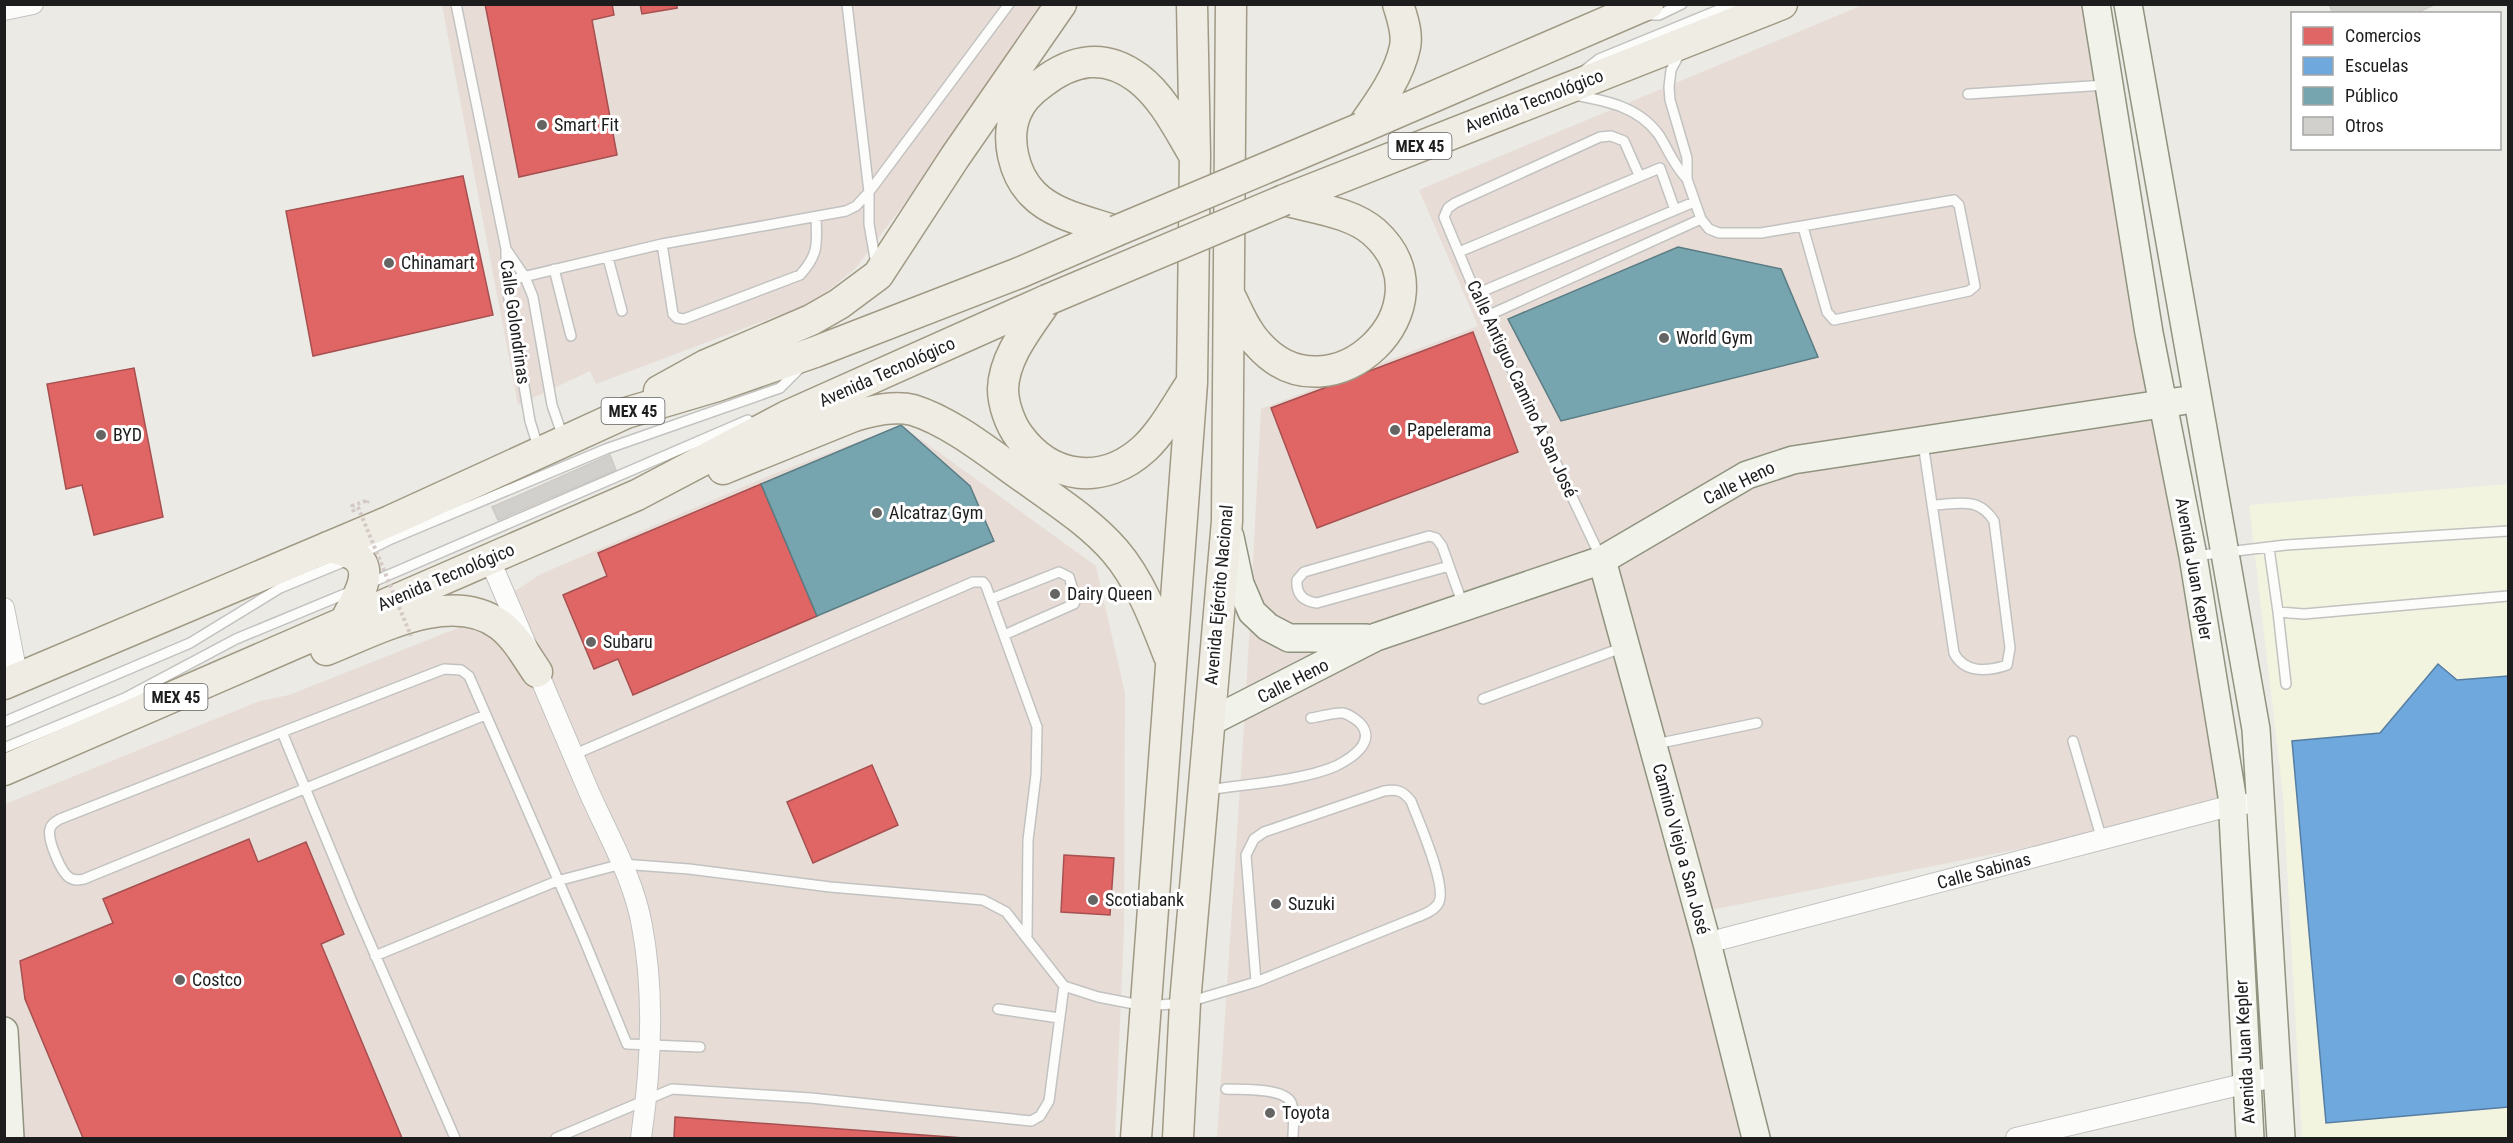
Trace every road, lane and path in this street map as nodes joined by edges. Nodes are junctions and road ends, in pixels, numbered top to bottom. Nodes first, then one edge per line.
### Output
1 (33, 4) edge
2 (456, 4) edge
3 (847, 4) edge
4 (1009, 4) edge
5 (1061, 4) edge
6 (1192, 4) edge
7 (1231, 4) edge
8 (1253, 4) edge
9 (1398, 4) edge
10 (1648, 4) edge
11 (1682, 4) edge
12 (1733, 4) edge
13 (1782, 4) edge
14 (2096, 4) edge
15 (2128, 4) edge
16 (4, 10) edge
17 (1618, 17) junction
18 (1684, 44) junction
19 (1230, 51) junction
20 (2109, 85) junction
21 (1555, 92) junction
22 (1968, 94) dead end
23 (1361, 128) junction
24 (1195, 156) junction
25 (1687, 158) junction
26 (1672, 163) junction
27 (1660, 168) junction
28 (1639, 176) junction
29 (1687, 179) junction
30 (869, 192) junction
31 (1284, 200) junction
32 (1694, 202) junction
33 (1675, 210) junction
34 (816, 217) junction
35 (1701, 219) junction
36 (1803, 226) junction
37 (1116, 231) junction
38 (662, 244) junction
39 (506, 249) junction
40 (1459, 252) junction
41 (608, 258) junction
42 (554, 269) junction
43 (878, 275) junction
44 (525, 277) junction
45 (506, 281) junction
46 (1476, 294) junction
47 (1229, 295) junction
48 (1047, 300) junction
49 (622, 311) dead end
50 (1486, 316) junction
51 (571, 336) dead end
52 (815, 352) junction
53 (1192, 383) junction
54 (2196, 398) junction
55 (821, 401) junction
56 (2164, 404) junction
57 (785, 405) dead end
58 (626, 413) junction
59 (753, 418) dead end
60 (1923, 440) junction
61 (552, 447) junction
62 (637, 495) junction
63 (1932, 505) junction
64 (355, 507) dead end
65 (1227, 521) junction
66 (2508, 531) edge
67 (328, 547) junction
68 (2269, 548) junction
69 (2225, 553) junction
70 (356, 556) junction
71 (2193, 556) junction
72 (489, 558) junction
73 (1602, 560) junction
74 (1449, 566) junction
75 (363, 586) junction
76 (2508, 596) edge
77 (991, 599) junction
78 (1464, 607) junction
79 (4, 608) edge
80 (2278, 612) junction
81 (346, 620) junction
82 (1004, 635) junction
83 (411, 636) dead end
84 (1376, 637) junction
85 (1626, 646) junction
86 (1172, 663) junction
87 (537, 672) junction
88 (14, 681) edge
89 (2286, 684) dead end
90 (205, 685) junction
91 (1483, 699) dead end
92 (486, 715) junction
93 (1311, 718) dead end
94 (4, 722) edge
95 (1209, 723) junction
96 (1757, 723) dead end
97 (282, 732) junction
98 (2073, 741) dead end
99 (1653, 745) junction
100 (4, 748) edge
101 (573, 755) junction
102 (4, 770) edge
103 (307, 789) junction
104 (1202, 791) junction
105 (2261, 804) junction
106 (2233, 805) junction
107 (2102, 840) junction
108 (622, 864) junction
109 (557, 881) junction
110 (1027, 936) junction
111 (1707, 943) junction
112 (375, 957) junction
113 (1256, 982) junction
114 (1064, 986) junction
115 (1185, 1003) junction
116 (1145, 1006) junction
117 (998, 1009) dead end
118 (1059, 1018) junction
119 (5, 1033) edge
120 (649, 1046) junction
121 (700, 1047) dead end
122 (2277, 1076) junction
123 (2246, 1082) junction
124 (1226, 1089) dead end
125 (647, 1098) junction
126 (10, 1138) edge
127 (455, 1138) edge
128 (556, 1138) edge
129 (641, 1138) edge
130 (1136, 1138) edge
131 (1178, 1138) edge
132 (1293, 1138) edge
133 (1756, 1138) edge
134 (2016, 1138) edge
135 (2250, 1138) edge
136 (2282, 1138) edge

1 - 16 street
2 - 39 lane
3 - 30 lane
4 - 30 lane
5 - 43 main road
6 - 24 main road
7 - 19 main road, Avenida Ejército Nacional
8 - 19 main road
9 - 23 main road
10 - 17 main road, MEX 45
11 - 17 lane
12 - 21 lane
13 - 18 main road, Avenida Tecnológico / MEX 45
14 - 20 street, Avenida Juan Kepler
15 - 54 street, Avenida Juan Kepler
17 - 23 main road, MEX 45
18 - 21 main road, Avenida Tecnológico / MEX 45
18 - 25 lane
19 - 47 main road, Avenida Ejército Nacional
20 - 22 lane
20 - 56 street, Avenida Juan Kepler
21 - 26 lane
21 - 31 main road, Avenida Tecnológico / MEX 45
23 - 37 main road, MEX 45, bridge
24 - 37 main road
24 - 53 main road
25 - 26 lane
25 - 29 lane
26 - 27 lane
26 - 29 lane
27 - 28 lane
27 - 33 lane
28 - 40 lane
28 - 40 lane, Calle Antiguo Camino A San José
29 - 32 lane
30 - 34 lane
30 - 43 lane
31 - 47 main road
31 - 48 main road, Avenida Tecnológico / MEX 45, bridge
32 - 33 lane
32 - 35 lane
33 - 46 lane
34 - 38 lane
34 - 38 lane
35 - 36 lane
35 - 50 lane
36 - 36 lane
37 - 52 main road, MEX 45
38 - 41 lane
39 - 44 lane, Calle Golondrinas
39 - 45 lane, Calle Golondrinas
40 - 46 lane, Calle Antiguo Camino A San José
41 - 42 lane
41 - 49 lane
42 - 44 lane
42 - 51 lane
43 - 58 main road
44 - 45 lane
44 - 61 lane, Calle Golondrinas
45 - 61 lane, Calle Golondrinas
46 - 50 lane, Calle Antiguo Camino A San José
47 - 65 main road, Avenida Ejército Nacional
48 - 53 main road
48 - 55 main road, Avenida Tecnológico / MEX 45
50 - 73 lane, Calle Antiguo Camino A San José
52 - 58 main road, MEX 45
52 - 70 lane
53 - 86 main road
54 - 56 street, Calle Heno
54 - 69 street, Avenida Juan Kepler
55 - 57 lane
55 - 62 main road, Avenida Tecnológico / MEX 45
56 - 60 street, Calle Heno
56 - 71 street, Avenida Juan Kepler
58 - 61 main road, MEX 45
59 - 75 lane
60 - 63 lane
60 - 73 street, Calle Heno
61 - 67 main road, MEX 45
62 - 72 main road, Avenida Tecnológico / MEX 45
62 - 86 main road
63 - 63 lane
64 - 83 path, bridge
65 - 84 street, Calle Heno
65 - 95 main road, Avenida Ejército Nacional
66 - 68 lane
67 - 70 main road
67 - 88 main road, MEX 45
68 - 69 lane
68 - 80 lane
69 - 71 lane
69 - 105 street, Avenida Juan Kepler
70 - 75 main road
70 - 94 lane
71 - 106 street, Avenida Juan Kepler
72 - 81 main road, Avenida Tecnológico / MEX 45
72 - 87 street
73 - 78 street, Calle Heno
73 - 85 street, Camino Viejo a San José
74 - 74 lane
74 - 78 lane
75 - 81 main road
75 - 100 lane
76 - 80 lane
77 - 82 lane
77 - 82 lane
77 - 101 lane
78 - 84 street, Calle Heno
79 - 88 street
80 - 89 lane
81 - 90 main road, Avenida Tecnológico / MEX 45
82 - 110 lane
84 - 95 street, Calle Heno
85 - 91 lane
85 - 99 street, Camino Viejo a San José
86 - 116 main road
87 - 90 main road
87 - 101 street
90 - 102 main road, Avenida Tecnológico / MEX 45
92 - 97 lane
92 - 103 lane
92 - 109 lane
93 - 104 lane
95 - 104 main road, Avenida Ejército Nacional
96 - 99 lane
97 - 103 lane
97 - 103 lane
98 - 107 lane
99 - 111 street, Camino Viejo a San José
101 - 108 street
103 - 112 lane
104 - 115 main road, Avenida Ejército Nacional
105 - 106 street, Calle Sabinas
105 - 122 street, Avenida Juan Kepler
106 - 107 street, Calle Sabinas
106 - 123 street, Avenida Juan Kepler
107 - 111 street, Calle Sabinas
108 - 109 lane
108 - 110 lane
108 - 120 street
109 - 112 lane
109 - 120 lane
110 - 114 lane
111 - 133 street, Camino Viejo a San José
112 - 127 lane
113 - 113 lane
113 - 115 lane
114 - 116 lane
114 - 118 lane
115 - 116 lane
115 - 131 main road, Avenida Ejército Nacional
116 - 130 main road
117 - 118 lane
118 - 125 lane
119 - 126 street
120 - 121 lane
120 - 125 street
122 - 123 street
122 - 136 street, Avenida Juan Kepler
123 - 134 street
123 - 135 street, Avenida Juan Kepler
124 - 132 lane
125 - 128 lane
125 - 129 street

